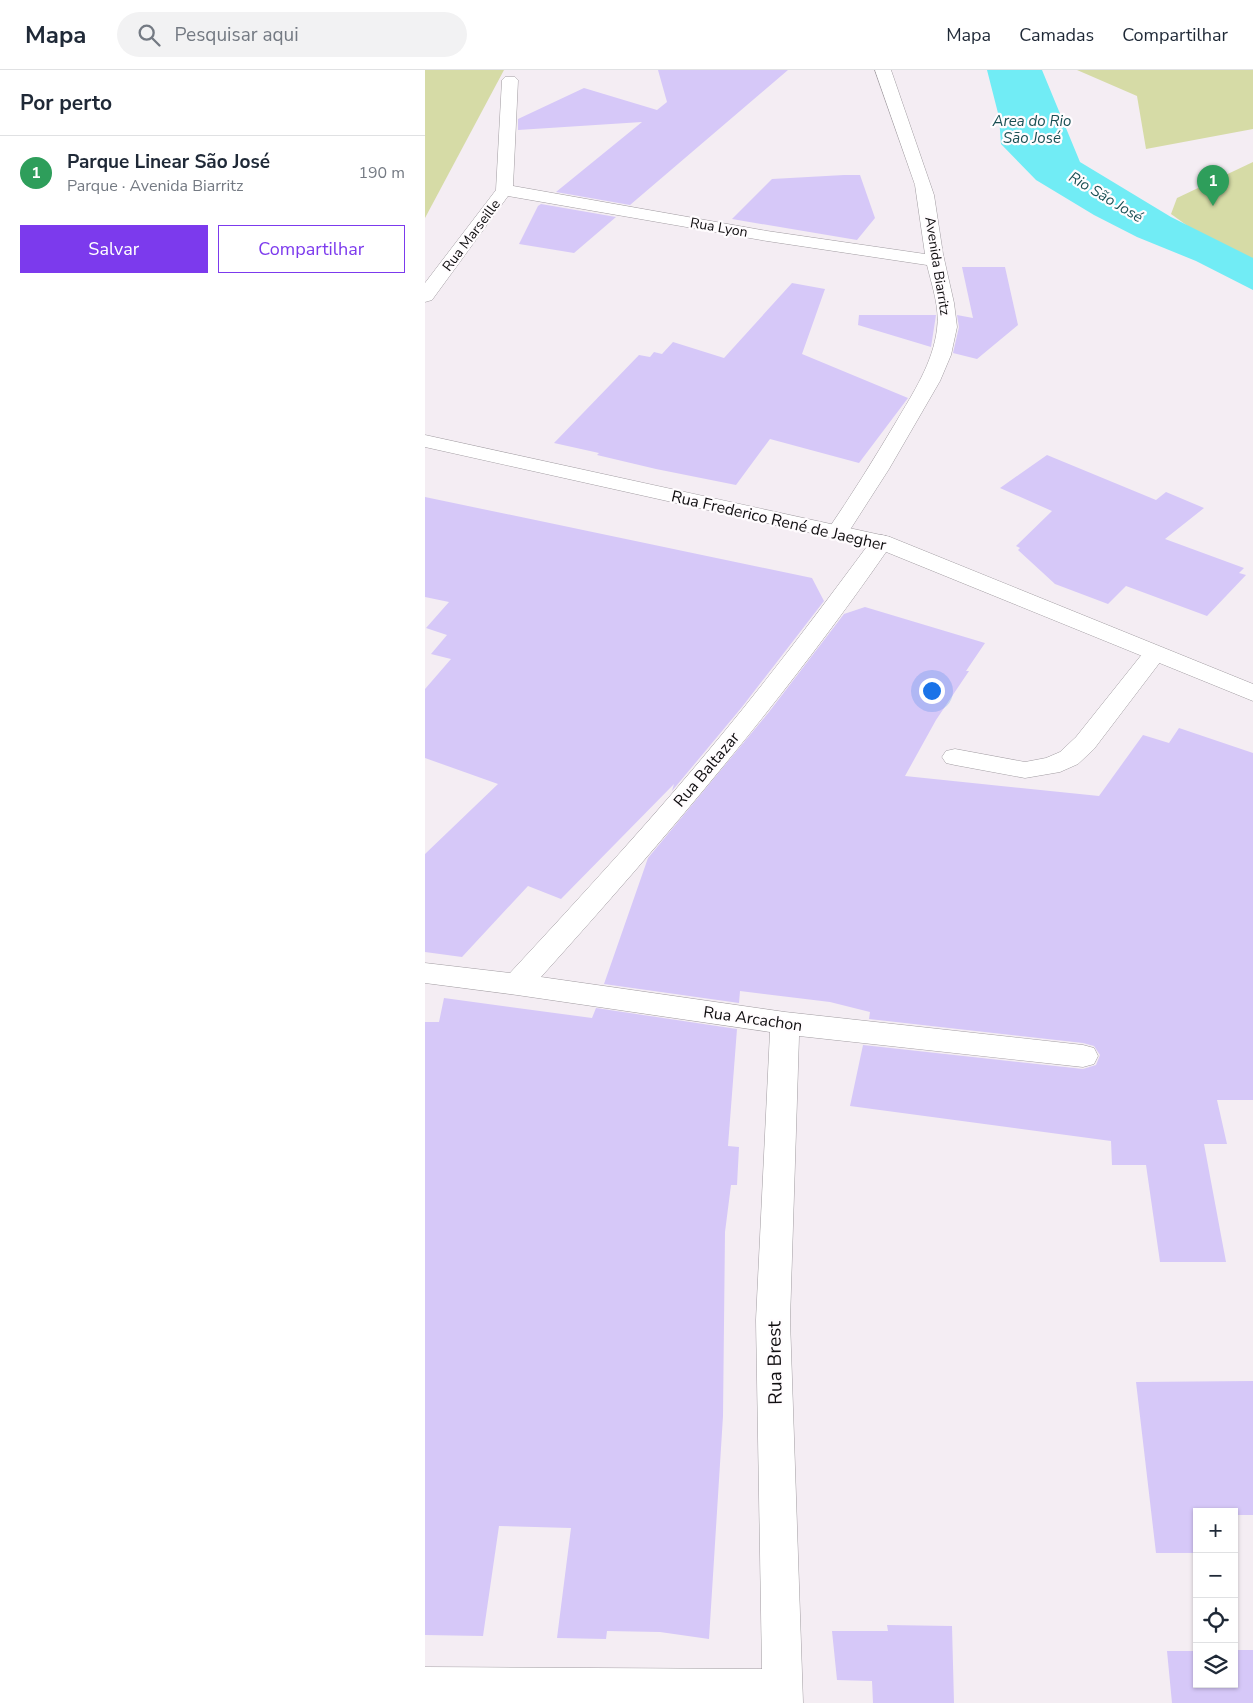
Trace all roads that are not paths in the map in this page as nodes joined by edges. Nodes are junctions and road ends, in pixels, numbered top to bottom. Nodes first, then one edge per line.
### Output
1 (883, 70) edge
2 (510, 80) dead end
3 (504, 190) junction
4 (935, 262) junction
5 (425, 296) edge
6 (427, 443) edge
7 (839, 531) junction
8 (882, 542) junction
9 (1155, 653) junction
10 (1253, 693) edge
11 (955, 757) dead end
12 (425, 973) edge
13 (517, 984) junction
14 (785, 1023) junction
15 (1083, 1056) dead end
16 (425, 1688) edge
17 (783, 1696) edge

1 - 4 street, Avenida Biarritz
2 - 3 street, Rua Marseille
3 - 4 street, Rua Lyon
3 - 5 street, Rua Marseille
4 - 7 street, Avenida Biarritz
6 - 7 street, Rua Frederico René de Jaegher
7 - 8 street, Rua Frederico René de Jaegher
8 - 9 street, Rua Frederico René de Jaegher
8 - 13 street, Rua Baltazar
9 - 10 street, Rua Frederico René de Jaegher
9 - 11 street
12 - 13 street, Rua Arcachon
13 - 14 street, Rua Arcachon
14 - 15 street, Rua Arcachon
14 - 17 street, Rua Brest
16 - 17 street

